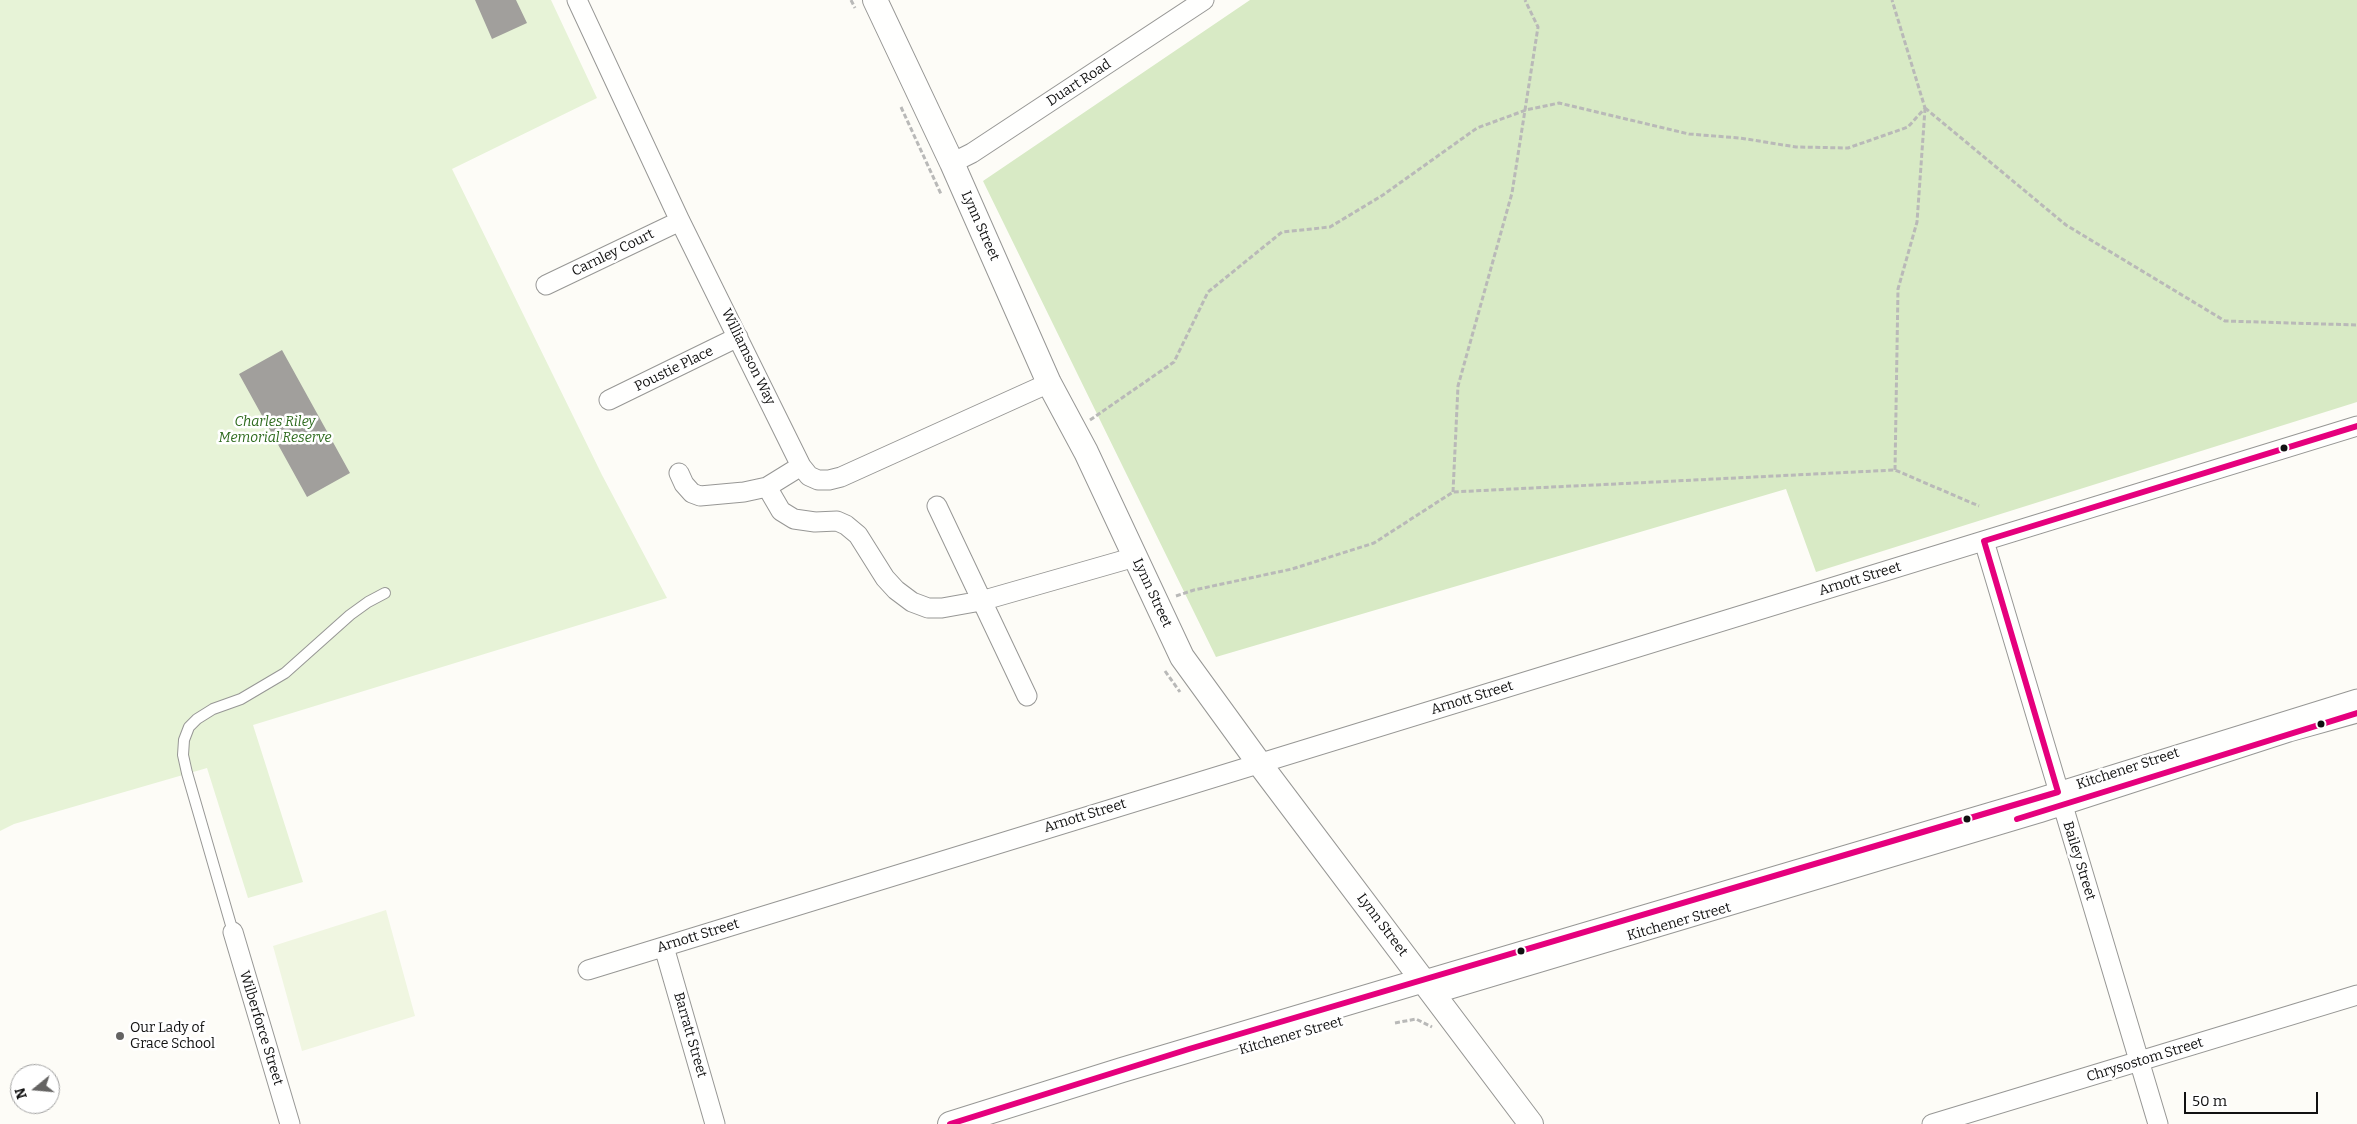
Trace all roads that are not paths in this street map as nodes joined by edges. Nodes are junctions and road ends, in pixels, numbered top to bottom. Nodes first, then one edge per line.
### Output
1 (577, 0) edge
2 (875, 0) edge
3 (1204, 0) edge
4 (1180, 7) edge
5 (952, 164) junction
6 (680, 221) junction
7 (546, 285) dead end
8 (738, 337) junction
9 (1050, 382) junction
10 (609, 400) dead end
11 (2357, 426) edge
12 (801, 466) junction
13 (679, 473) dead end
14 (768, 487) junction
15 (937, 506) dead end
16 (1984, 541) junction
17 (1134, 557) junction
18 (385, 593) dead end
19 (981, 601) junction
20 (1027, 696) dead end
21 (2357, 699) edge
22 (2357, 713) edge
23 (1259, 763) junction
24 (2060, 799) junction
25 (233, 932) joint
26 (664, 947) junction
27 (588, 970) dead end
28 (1429, 987) junction
29 (2357, 995) edge
30 (2139, 1061) junction
31 (290, 1124) edge
32 (715, 1124) edge
33 (950, 1124) edge
34 (1000, 1124) edge
35 (1532, 1124) edge
36 (1932, 1124) edge
37 (2158, 1124) edge

1 - 6 street, Williamson Way
2 - 5 street, Lynn Street
3 - 4 street, Duart Road
4 - 5 street, Duart Road
5 - 9 street, Lynn Street
6 - 7 street, Carnley Court
6 - 8 street, Williamson Way
8 - 10 street, Poustie Place
8 - 12 street, Williamson Way
9 - 12 street, Williamson Way
9 - 17 street, Lynn Street
11 - 16 street, Arnott Street
12 - 14 street
13 - 14 street
14 - 19 street
15 - 19 street
16 - 23 street, Arnott Street
16 - 24 street, Bailey Street
17 - 19 street
17 - 23 street, Lynn Street
18 - 25 lane
19 - 20 street
21 - 24 street, Kitchener Street
22 - 24 street, Kitchener Street
23 - 26 street, Arnott Street
23 - 28 street, Lynn Street
24 - 28 street, Kitchener Street
24 - 30 street, Bailey Street
25 - 31 street, Wilberforce Street
26 - 27 street, Arnott Street
26 - 32 street, Barratt Street
28 - 33 street, Kitchener Street
28 - 34 street, Kitchener Street
28 - 35 street, Lynn Street
29 - 30 street, Chrysostom Street
30 - 36 street, Chrysostom Street
30 - 37 street, Bailey Street

